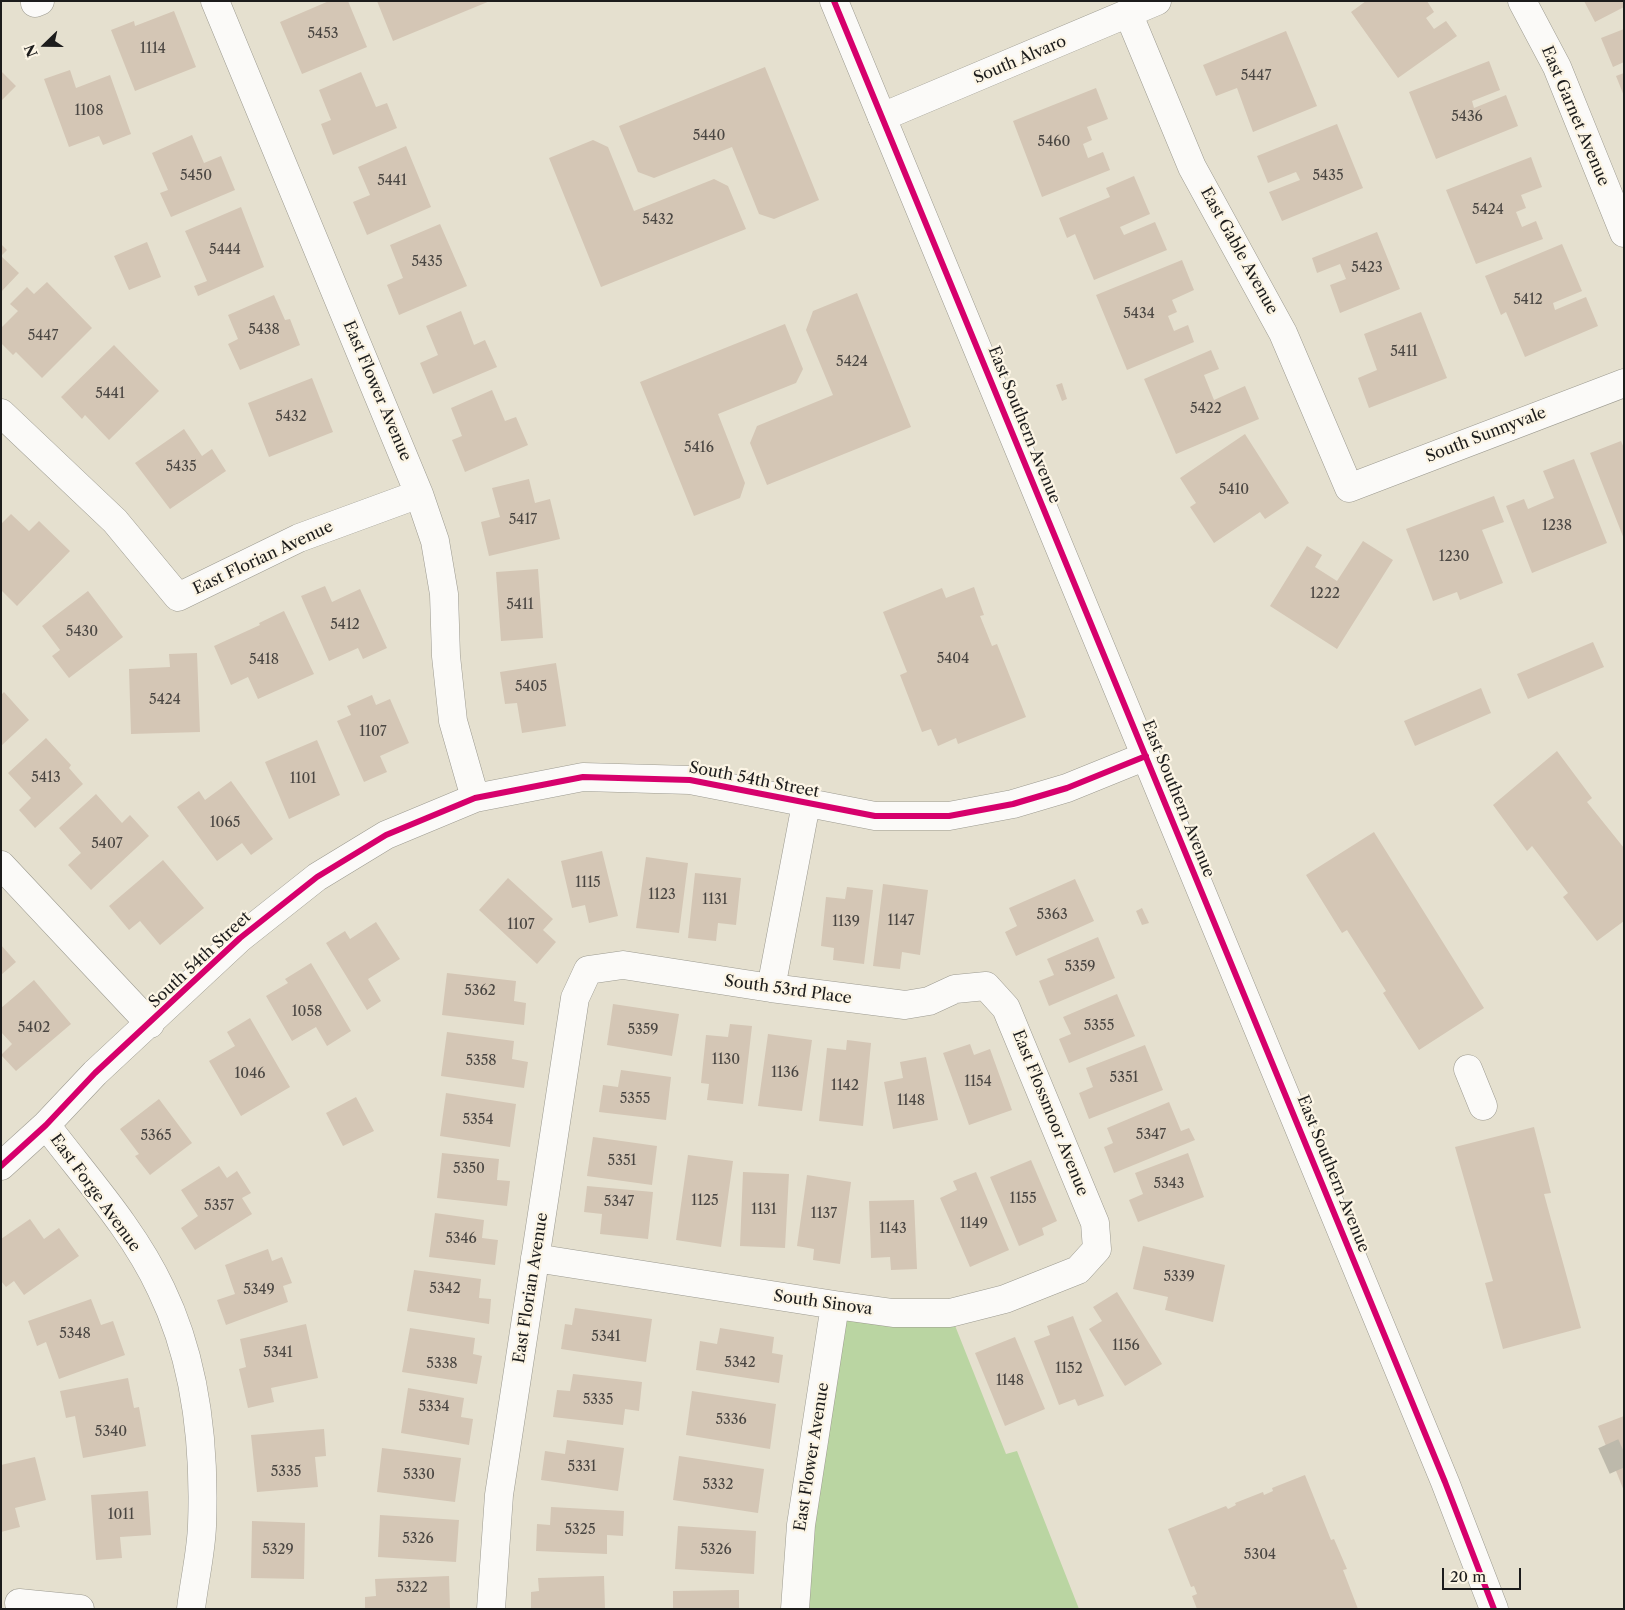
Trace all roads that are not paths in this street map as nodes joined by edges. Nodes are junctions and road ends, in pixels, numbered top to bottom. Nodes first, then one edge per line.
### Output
1 (215, 1) edge
2 (834, 1) edge
3 (1157, 1) edge
4 (1522, 1) edge
5 (1129, 15) junction
6 (882, 118) junction
7 (1624, 233) edge
8 (1624, 383) edge
9 (1, 413) edge
10 (1349, 488) joint
11 (419, 494) junction
12 (1146, 756) junction
13 (476, 798) junction
14 (806, 804) junction
15 (1, 865) edge
16 (588, 970) joint
17 (986, 986) joint
18 (771, 988) junction
19 (150, 1024) junction
20 (1468, 1069) dead end
21 (1483, 1106) dead end
22 (46, 1125) junction
23 (1, 1166) edge
24 (1098, 1248) joint
25 (535, 1258) junction
26 (836, 1306) junction
27 (19, 1603) dead end
28 (80, 1609) edge
29 (190, 1609) edge
30 (491, 1609) edge
31 (795, 1609) edge
32 (1494, 1609) edge

1 - 11 street, East Flower Avenue
2 - 6 street, East Southern Avenue
3 - 5 street, South Alvaro
4 - 7 street, East Garnet Avenue
5 - 6 street, South Alvaro
5 - 10 street, East Gable Avenue
6 - 12 street, East Southern Avenue
8 - 10 street, South Sunnyvale
9 - 11 street, East Florian Avenue
11 - 13 street, East Flower Avenue
12 - 14 street, South 54th Street
12 - 32 street, East Southern Avenue
13 - 14 street, South 54th Street
13 - 19 street, South 54th Street
14 - 18 street
15 - 19 street
16 - 18 street, South 53rd Place
16 - 25 street, East Florian Avenue
17 - 18 street, South 53rd Place
17 - 24 street, East Flossmoor Avenue
19 - 22 street, South 54th Street
20 - 21 street
22 - 23 street, South 54th Street
22 - 29 street, East Forge Avenue
24 - 26 street, South Sinova
25 - 26 street, South Sinova
25 - 30 street, East Florian Avenue
26 - 31 street, East Flower Avenue
27 - 28 street

